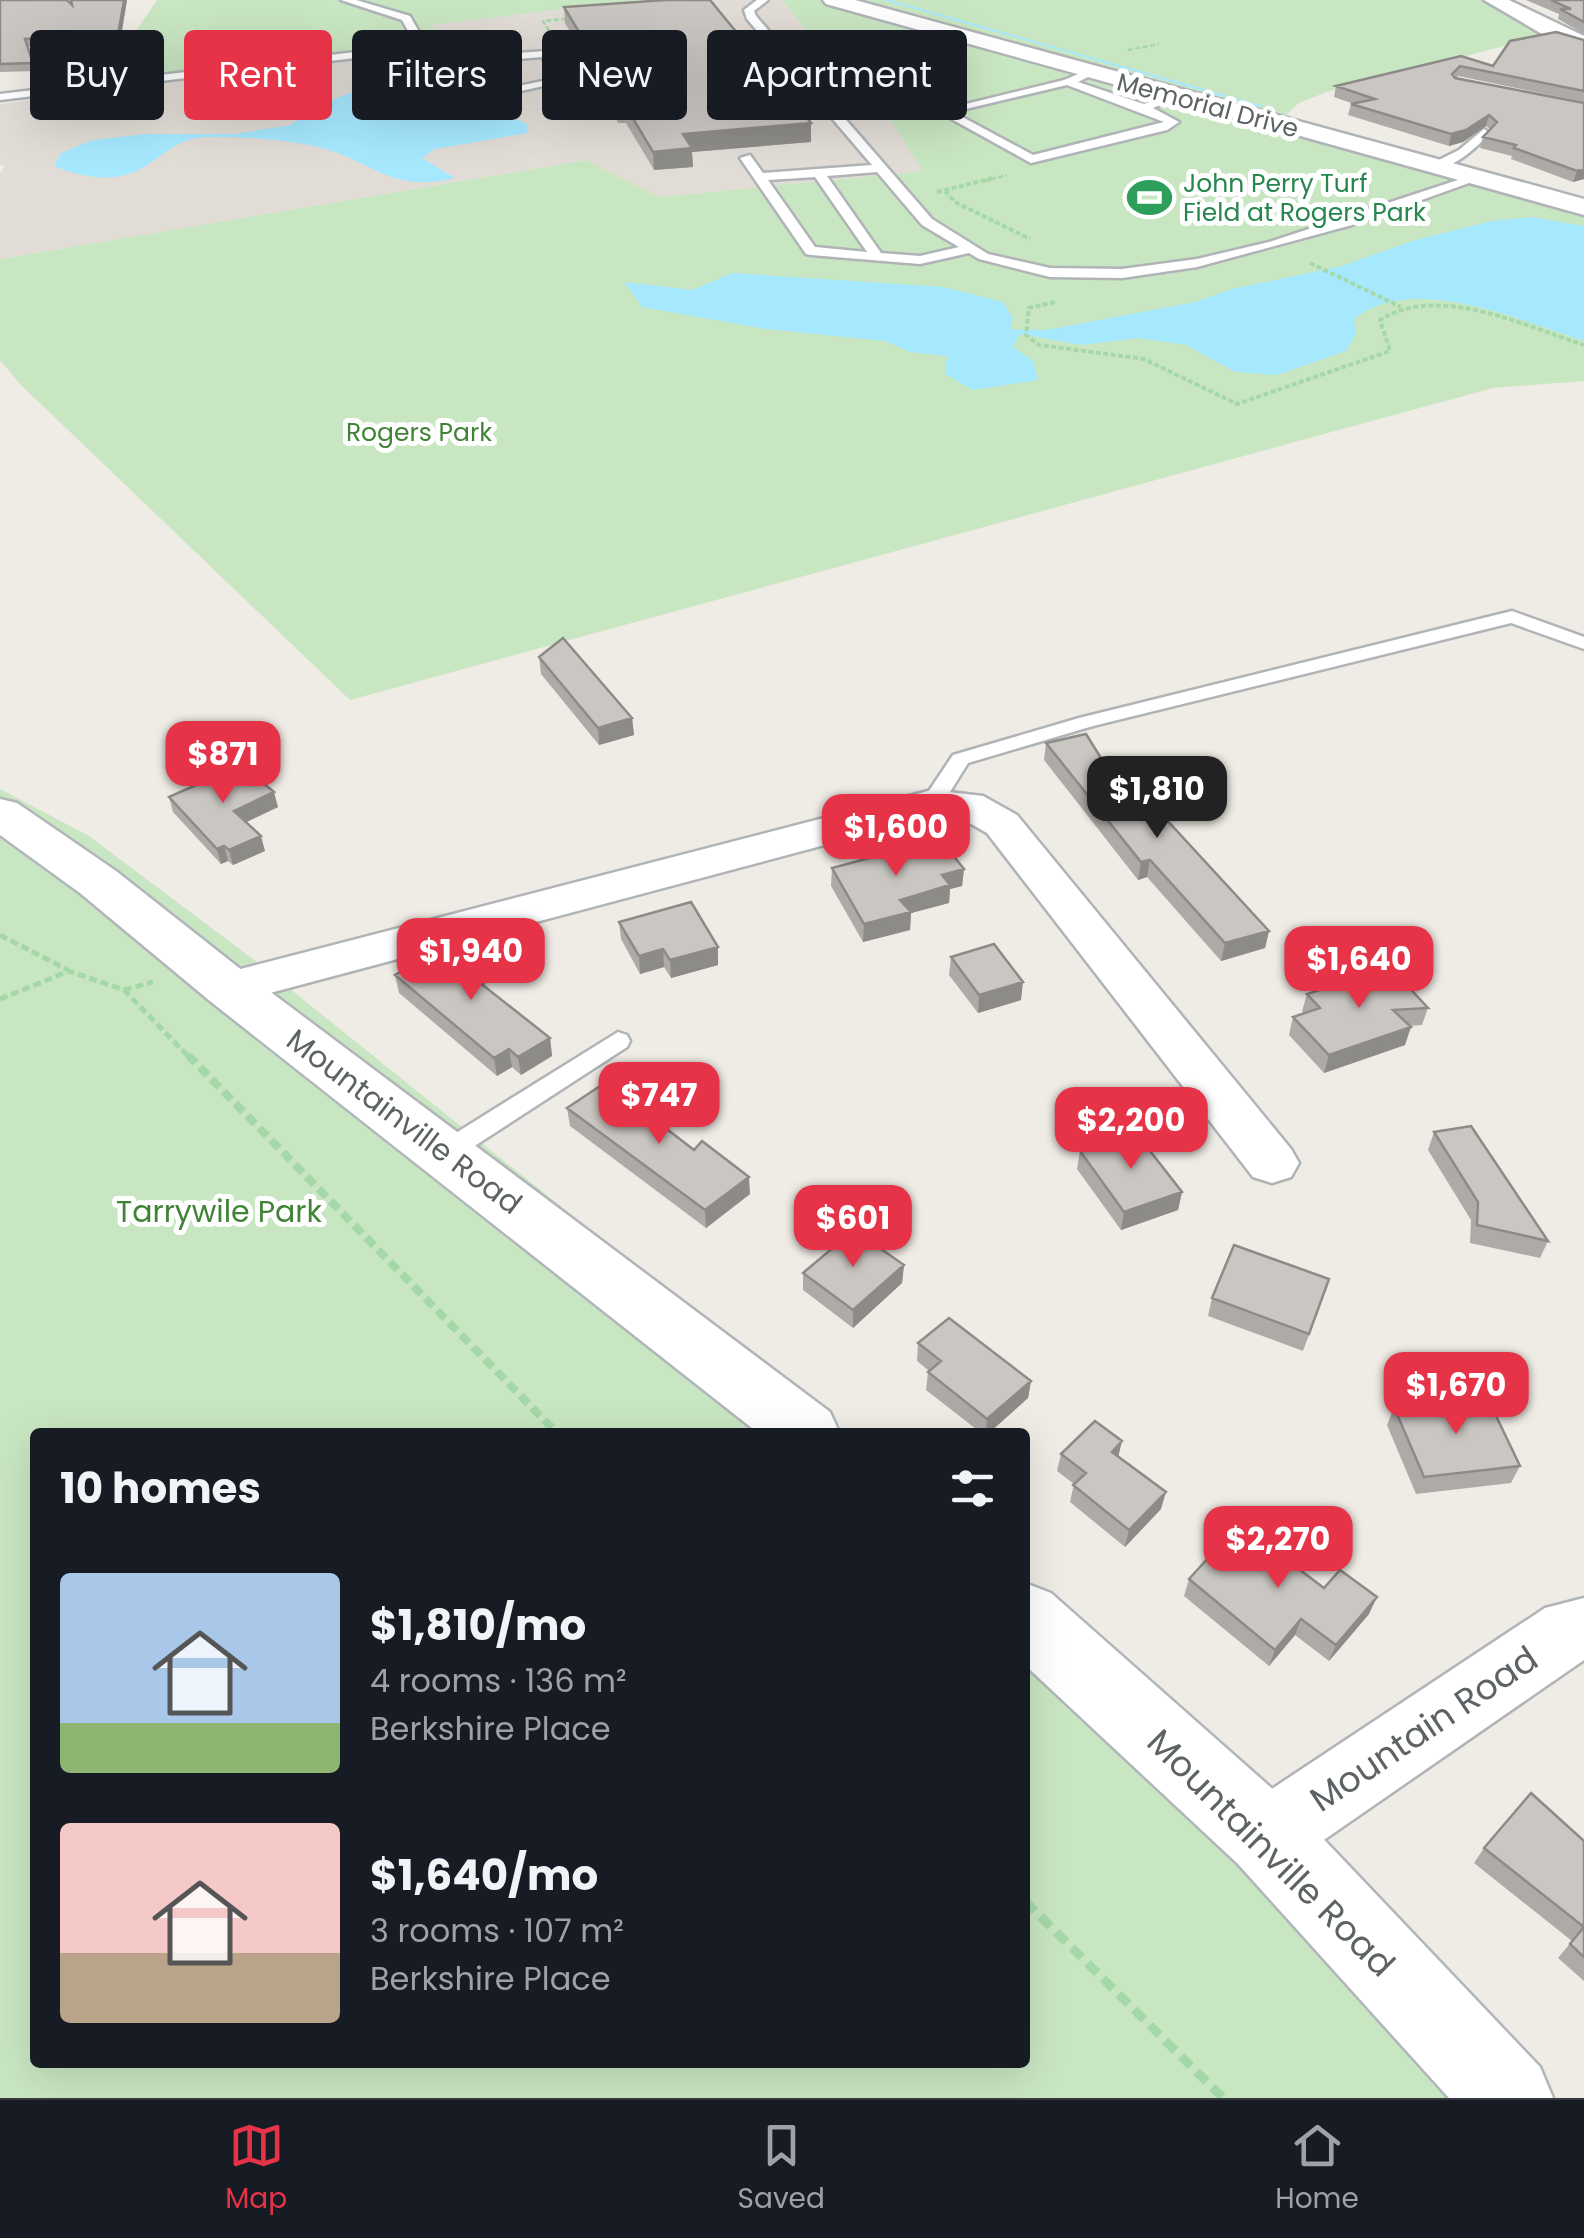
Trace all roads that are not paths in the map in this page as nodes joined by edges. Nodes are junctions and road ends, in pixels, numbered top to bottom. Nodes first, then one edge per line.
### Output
1 (346, 0) edge
2 (763, 0) edge
3 (833, 0) edge
4 (1494, 0) edge
5 (413, 30) edge
6 (1584, 43) edge
7 (352, 54) edge
8 (428, 63) joint
9 (1078, 77) junction
10 (1172, 96) junction
11 (0, 97) edge
12 (1144, 108) junction
13 (1484, 133) edge
14 (746, 158) edge
15 (1432, 166) junction
16 (880, 168) junction
17 (819, 173) junction
18 (761, 178) junction
19 (1477, 178) junction
20 (1584, 206) edge
21 (966, 250) junction
22 (877, 257) junction
23 (1584, 643) edge
24 (950, 804) junction
25 (0, 814) edge
26 (229, 988) junction
27 (618, 1041) dead end
28 (444, 1152) junction
29 (1272, 1163) dead end
30 (801, 1428) edge
31 (1030, 1622) edge
32 (1584, 1629) edge
33 (1266, 1836) junction
34 (1509, 2098) edge

1 - 5 lane
2 - 16 lane
3 - 9 street, Memorial Drive
4 - 6 street
7 - 11 lane
8 - 8 lane
9 - 10 street, Memorial Drive
9 - 12 lane
9 - 12 lane
10 - 12 lane
10 - 15 street, Memorial Drive
13 - 15 lane
14 - 18 lane
15 - 19 street, Memorial Drive
16 - 17 lane
16 - 21 lane
17 - 18 lane
17 - 22 lane
18 - 22 lane
19 - 20 street, Memorial Drive
19 - 21 lane
21 - 22 lane
23 - 24 lane
24 - 26 street
24 - 29 street
25 - 26 street, Mountainville Road
26 - 28 street, Mountainville Road
27 - 28 lane
28 - 30 street, Mountainville Road
31 - 33 street, Mountainville Road
32 - 33 street, Mountain Road
33 - 34 street, Mountainville Road

